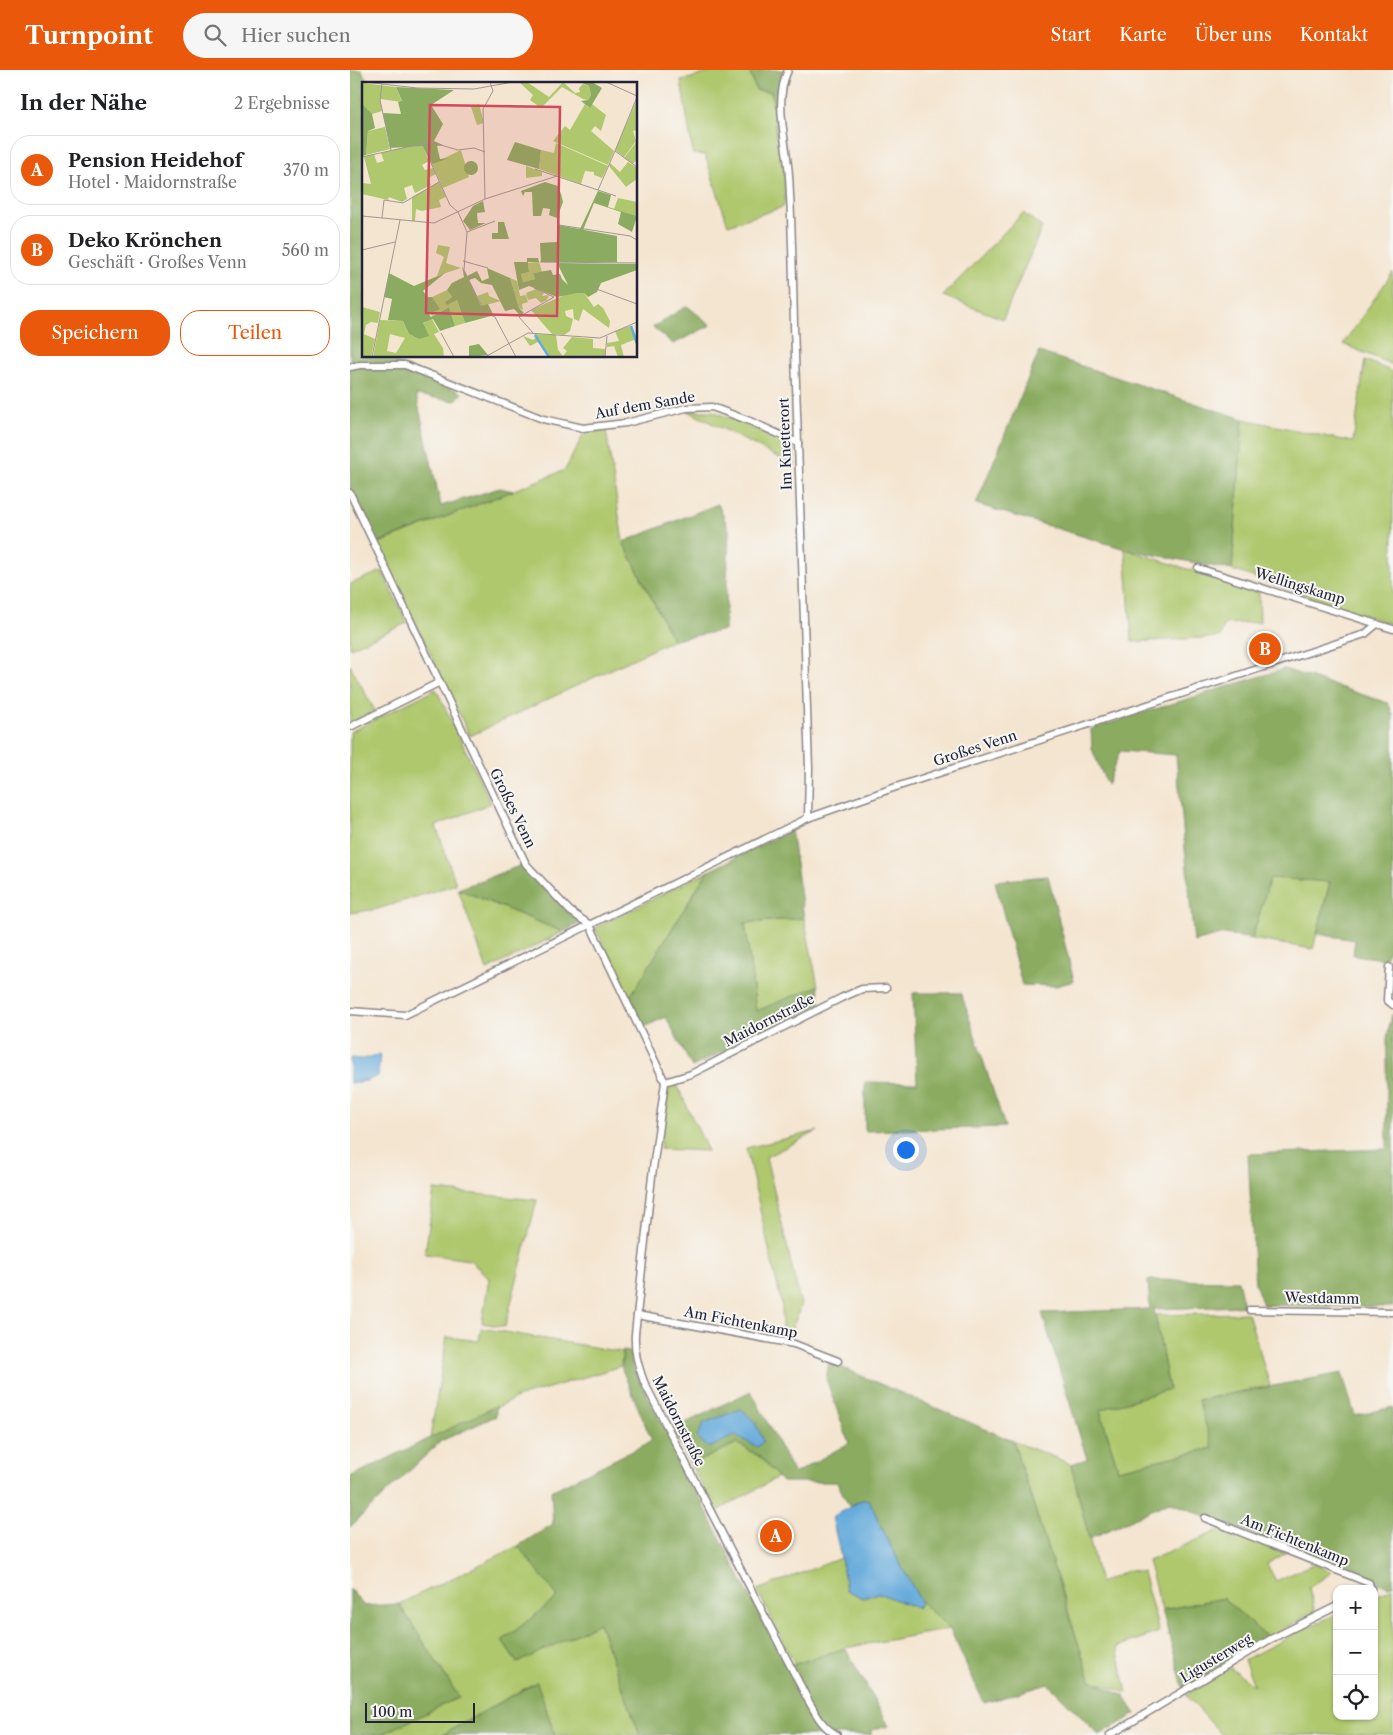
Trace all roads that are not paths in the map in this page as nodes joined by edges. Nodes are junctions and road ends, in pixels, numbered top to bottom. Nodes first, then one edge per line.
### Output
1 (788, 70) edge
2 (350, 367) edge
3 (798, 443) junction
4 (350, 493) edge
5 (1198, 568) dead end
6 (1377, 624) junction
7 (1393, 629) edge
8 (440, 682) junction
9 (350, 727) edge
10 (808, 818) junction
11 (590, 925) junction
12 (1389, 967) dead end
13 (886, 988) dead end
14 (1393, 1005) edge
15 (350, 1011) edge
16 (665, 1082) junction
17 (1250, 1310) dead end
18 (1393, 1312) edge
19 (637, 1315) junction
20 (838, 1361) dead end
21 (1205, 1518) dead end
22 (1370, 1585) edge
23 (1333, 1608) edge
24 (837, 1735) edge
25 (1110, 1735) edge

1 - 3 street, Im Knetterort
2 - 3 street, Auf dem Sande
3 - 10 street, Im Knetterort
4 - 8 street, Großes Venn
5 - 6 street, Wellingskamp
6 - 7 street, Wellingskamp
6 - 10 street, Großes Venn
8 - 9 street
8 - 11 street, Großes Venn
10 - 11 street, Großes Venn
11 - 15 street, Großes Venn
11 - 16 street
12 - 14 street
13 - 16 street, Maidornstraße
16 - 19 street, Maidornstraße
17 - 18 street, Westdamm
19 - 20 street, Am Fichtenkamp
19 - 24 street, Maidornstraße
21 - 22 street, Am Fichtenkamp
23 - 25 street, Ligusterweg

